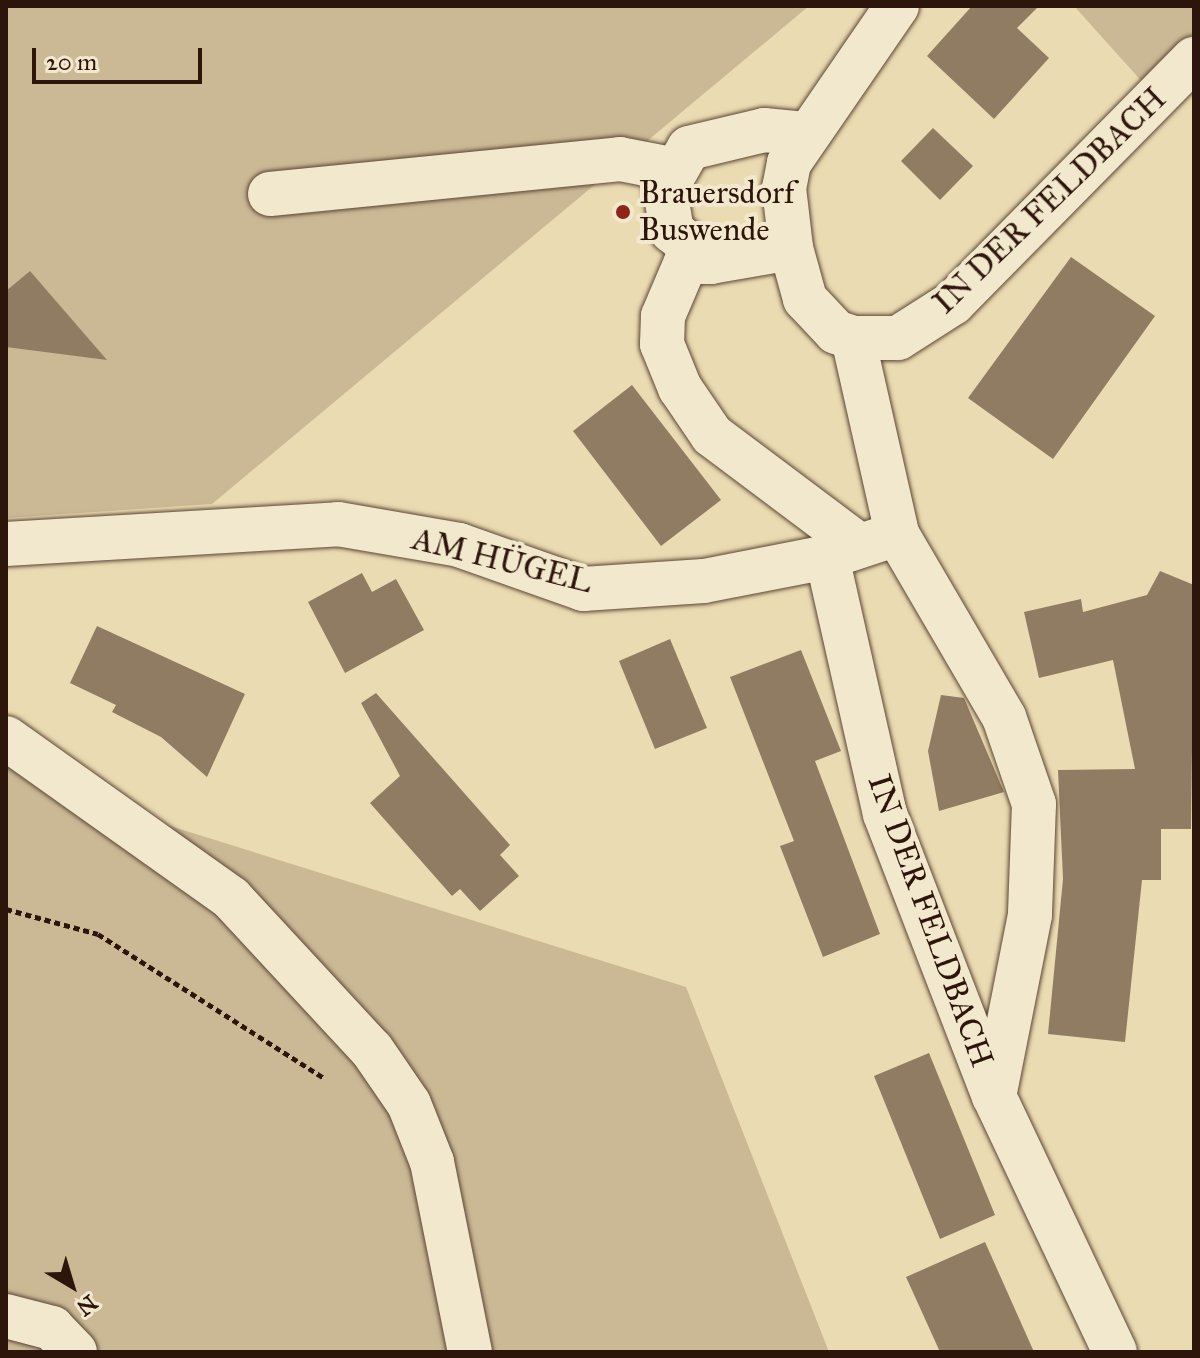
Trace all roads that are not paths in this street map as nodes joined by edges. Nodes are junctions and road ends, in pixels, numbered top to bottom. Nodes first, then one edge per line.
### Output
1 (897, 6) edge
2 (1194, 59) edge
3 (805, 134) junction
4 (672, 169) junction
5 (270, 194) dead end
6 (791, 248) junction
7 (711, 262) junction
8 (853, 338) junction
9 (6, 544) edge
10 (860, 545) junction
11 (6, 738) edge
12 (994, 1096) junction
13 (6, 1316) edge
14 (75, 1352) edge
15 (470, 1352) edge
16 (1115, 1352) edge

1 - 3 street
2 - 8 street, IN DER FELDBACH
3 - 4 street
3 - 6 street
4 - 5 street
4 - 7 street
6 - 7 street
6 - 8 street
7 - 10 street, IN DER FELDBACH
8 - 10 street, IN DER FELDBACH
9 - 10 street, AM HÜGEL
10 - 12 street, IN DER FELDBACH
10 - 12 street, IN DER FELDBACH
11 - 15 street
12 - 16 street, IN DER FELDBACH
13 - 14 street

